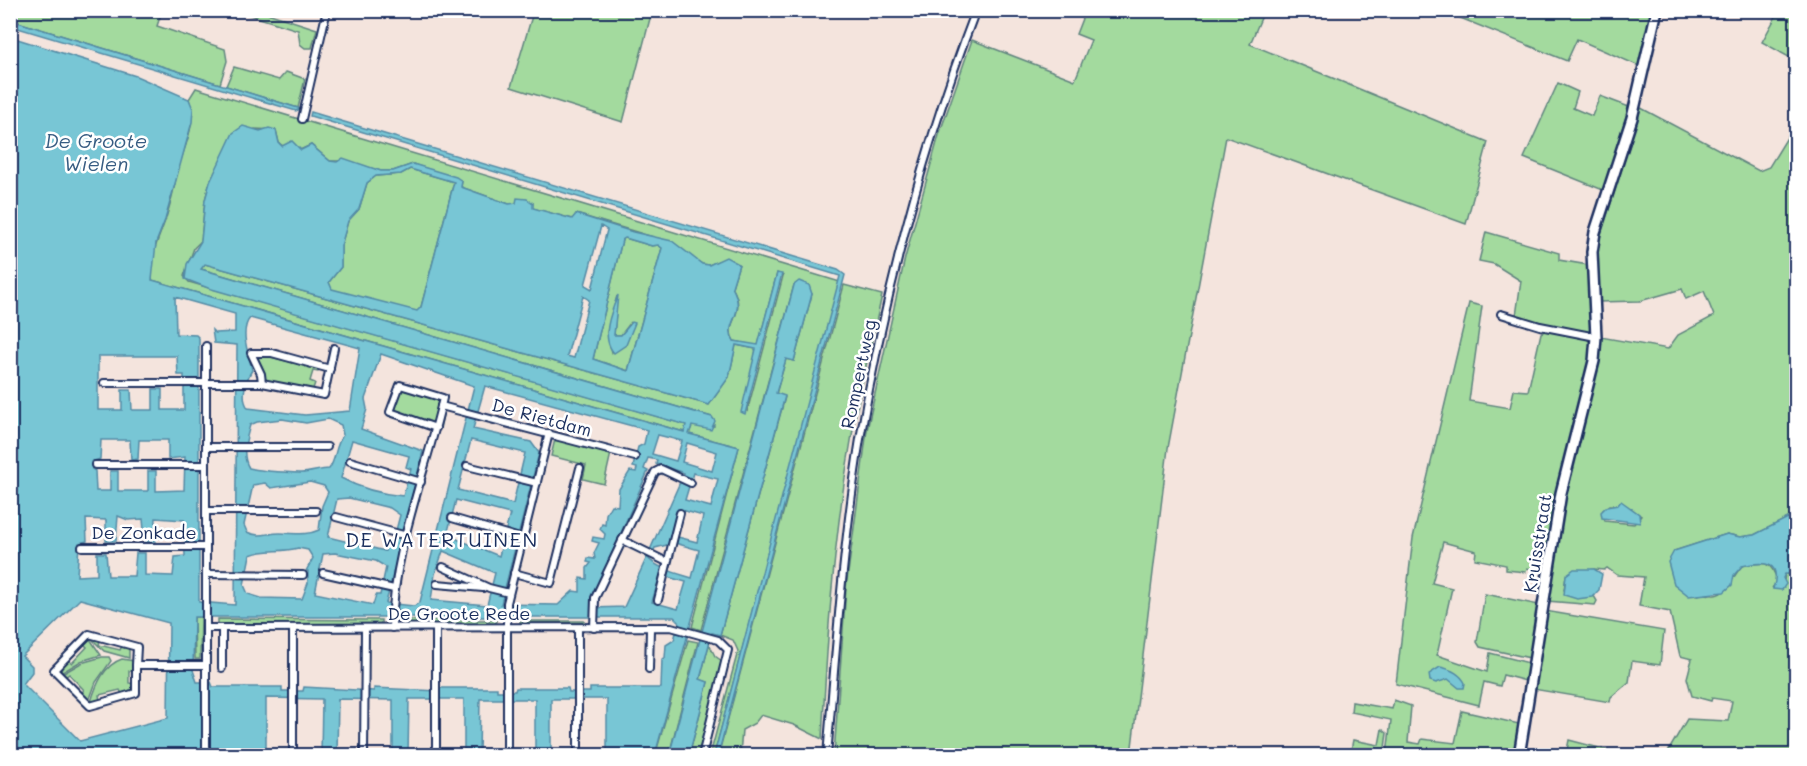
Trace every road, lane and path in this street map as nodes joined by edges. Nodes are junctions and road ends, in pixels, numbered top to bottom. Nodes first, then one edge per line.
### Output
1 (327, 10) edge
2 (976, 10) edge
3 (1657, 10) edge
4 (302, 119) dead end
5 (1501, 314) dead end
6 (1596, 337) junction
7 (206, 346) dead end
8 (334, 348) dead end
9 (330, 369) junction
10 (104, 383) dead end
11 (203, 383) junction
12 (262, 383) junction
13 (441, 406) junction
14 (435, 428) junction
15 (549, 433) junction
16 (206, 447) junction
17 (327, 447) dead end
18 (635, 457) dead end
19 (350, 461) dead end
20 (95, 465) dead end
21 (204, 465) junction
22 (467, 466) dead end
23 (580, 468) dead end
24 (419, 481) junction
25 (535, 482) junction
26 (691, 483) dead end
27 (206, 511) junction
28 (316, 511) dead end
29 (680, 513) dead end
30 (336, 517) dead end
31 (452, 518) dead end
32 (406, 535) junction
33 (521, 539) junction
34 (622, 540) junction
35 (82, 547) dead end
36 (204, 547) junction
37 (666, 565) junction
38 (443, 567) dead end
39 (322, 573) dead end
40 (514, 573) junction
41 (206, 574) junction
42 (303, 575) dead end
43 (437, 584) dead end
44 (393, 588) junction
45 (489, 588) junction
46 (507, 593) junction
47 (658, 600) dead end
48 (508, 624) junction
49 (206, 628) junction
50 (222, 628) junction
51 (293, 628) junction
52 (365, 628) junction
53 (392, 628) junction
54 (436, 628) junction
55 (578, 628) junction
56 (594, 628) junction
57 (650, 628) junction
58 (136, 665) junction
59 (203, 665) junction
60 (222, 668) dead end
61 (650, 669) dead end
62 (206, 756) edge
63 (293, 756) edge
64 (364, 756) edge
65 (436, 756) edge
66 (507, 756) edge
67 (578, 756) edge
68 (702, 756) edge
69 (827, 756) edge
70 (1519, 756) edge

1 - 4 street
2 - 69 street, Rompertweg
3 - 6 street, Kruisstraat
5 - 6 street
6 - 70 street, Kruisstraat
7 - 11 street, De Zonkade
8 - 9 street
9 - 12 street
9 - 12 street
10 - 11 street
11 - 12 street
11 - 16 street, De Zonkade
13 - 14 street
13 - 14 street
13 - 15 street, De Rietdam
14 - 24 street
15 - 18 street, De Rietdam
15 - 25 street
16 - 17 street
16 - 21 street, De Zonkade
19 - 24 street
20 - 21 street
21 - 27 street, De Zonkade
22 - 25 street
23 - 40 street
24 - 32 street
25 - 33 street
26 - 34 street
27 - 28 street
27 - 36 street, De Zonkade
29 - 37 street
30 - 32 street
31 - 33 street
32 - 44 street
33 - 40 street
34 - 37 street
34 - 56 street
35 - 36 street, De Zonkade
36 - 41 street, De Zonkade
37 - 47 street
38 - 45 street
39 - 44 street
40 - 46 street
41 - 42 street
41 - 49 street, De Zonkade
43 - 45 street
44 - 53 street
45 - 46 street
46 - 48 street
48 - 54 street, De Groote Rede
48 - 55 street, De Groote Rede
48 - 66 street
49 - 50 street, De Groote Rede
49 - 59 street, De Zonkade
50 - 51 street, De Groote Rede
50 - 60 street
51 - 52 street, De Groote Rede
51 - 63 street
52 - 53 street, De Groote Rede
52 - 64 street
53 - 54 street, De Groote Rede
54 - 65 street
55 - 56 street, De Groote Rede
55 - 67 street
56 - 57 street, De Groote Rede
57 - 61 street
57 - 68 street, De Groote Rede
58 - 58 street
58 - 59 street
59 - 62 street, De Zonkade

